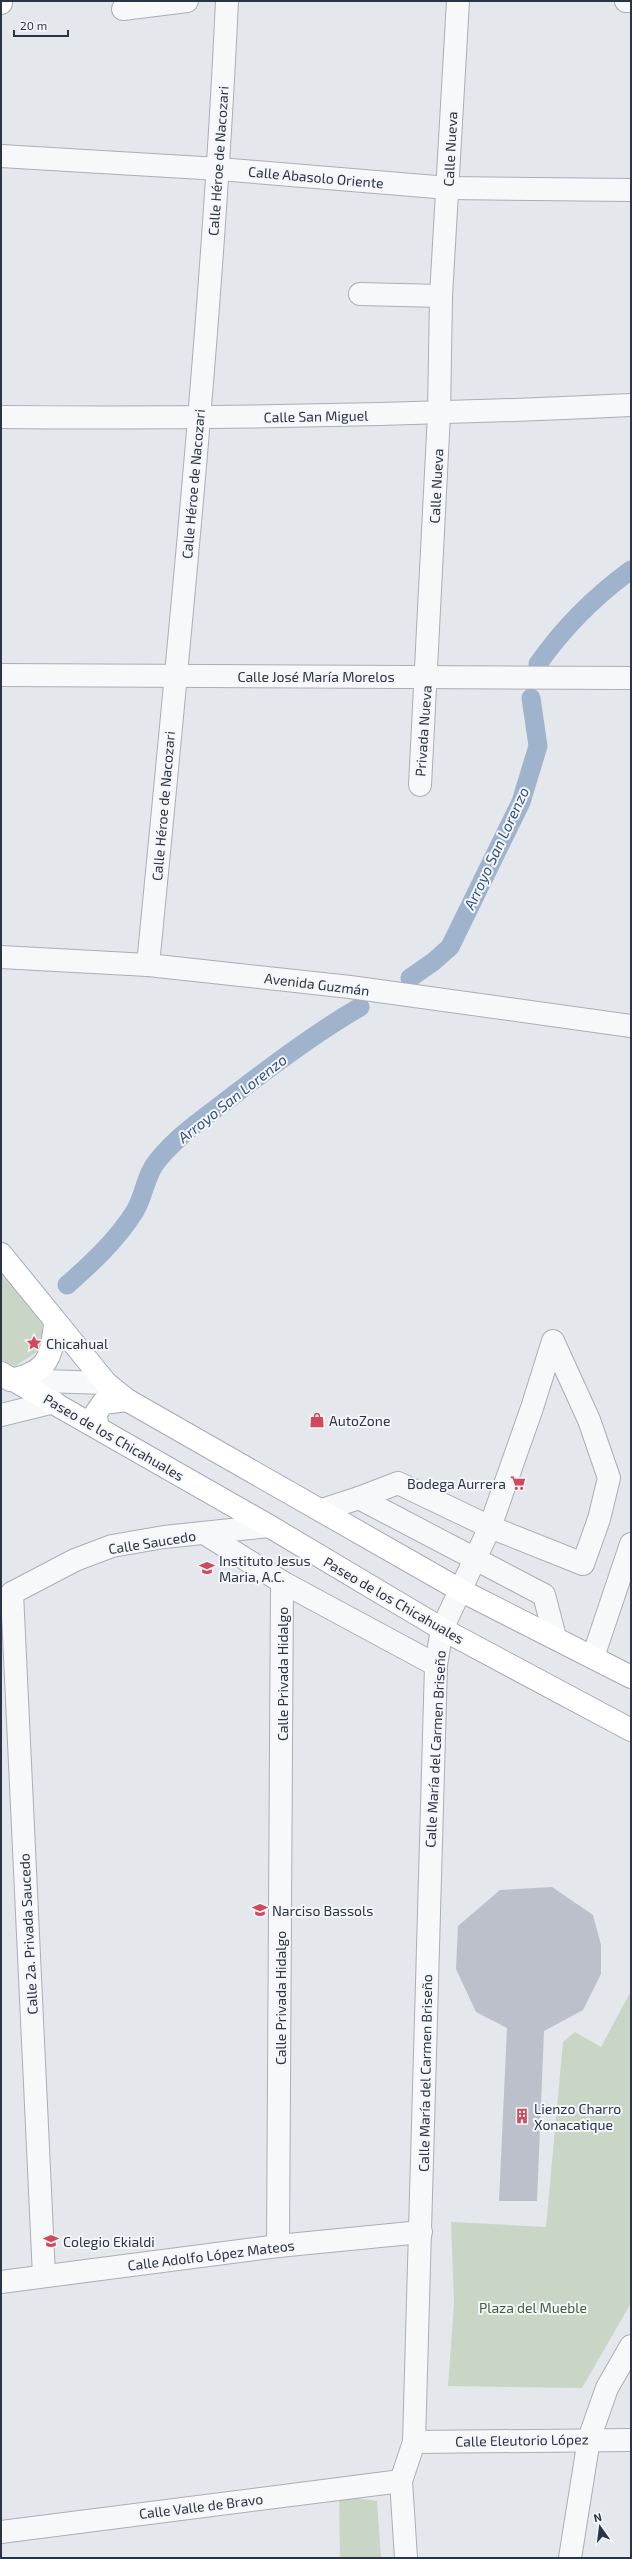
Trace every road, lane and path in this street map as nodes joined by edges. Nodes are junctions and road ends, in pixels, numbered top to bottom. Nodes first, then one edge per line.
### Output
1 (187, 1) edge
2 (227, 1) edge
3 (458, 1) edge
4 (626, 1) edge
5 (631, 1) edge
6 (123, 9) dead end
7 (1, 156) edge
8 (219, 169) junction
9 (448, 188) junction
10 (631, 190) edge
11 (360, 294) dead end
12 (441, 296) junction
13 (631, 405) edge
14 (439, 414) junction
15 (1, 417) edge
16 (199, 418) junction
17 (1, 675) edge
18 (427, 676) junction
19 (176, 677) junction
20 (631, 678) edge
21 (420, 785) dead end
22 (1, 958) edge
23 (148, 965) junction
24 (631, 1026) edge
25 (1, 1254) edge
26 (55, 1323) junction
27 (6, 1378) edge
28 (106, 1383) junction
29 (128, 1400) junction
30 (54, 1402) junction
31 (1, 1415) edge
32 (97, 1427) junction
33 (359, 1498) junction
34 (322, 1510) junction
35 (269, 1526) junction
36 (490, 1527) junction
37 (204, 1533) junction
38 (631, 1544) edge
39 (476, 1560) junction
40 (282, 1582) junction
41 (460, 1590) junction
42 (7, 1598) edge
43 (442, 1629) junction
44 (555, 1637) junction
45 (593, 1657) junction
46 (436, 1665) junction
47 (631, 1677) edge
48 (631, 1730) edge
49 (421, 2232) junction
50 (278, 2246) junction
51 (44, 2276) junction
52 (1, 2282) edge
53 (631, 2346) edge
54 (589, 2439) junction
55 (631, 2440) edge
56 (414, 2442) junction
57 (401, 2481) junction
58 (1, 2532) edge
59 (406, 2558) edge
60 (570, 2558) edge

1 - 6 street
2 - 8 street, Calle Héroe de Nacozari
3 - 9 street, Calle Nueva
4 - 5 street
7 - 8 street, Calle Abasolo Oriente
8 - 9 street, Calle Abasolo Oriente
8 - 16 street, Calle Héroe de Nacozari
9 - 10 street, Calle Abasolo Oriente
9 - 12 street, Calle Nueva
11 - 12 street
12 - 14 street, Calle Nueva
13 - 14 street, Calle San Miguel
14 - 16 street, Calle San Miguel
14 - 18 street, Calle Nueva
15 - 16 street, Calle San Miguel
16 - 19 street, Calle Héroe de Nacozari
17 - 19 street, Calle José María Morelos
18 - 19 street, Calle José María Morelos
18 - 20 street, Calle José María Morelos
18 - 21 street, Privada Nueva
19 - 23 street, Calle Héroe de Nacozari
22 - 23 street, Avenida Guzmán
23 - 24 street, Avenida Guzmán
25 - 26 main road
26 - 27 main road
26 - 28 main road
27 - 28 street
27 - 30 main road, Paseo de los Chicahuales
28 - 29 main road
29 - 32 main road
29 - 34 main road
30 - 31 street
30 - 32 main road, Paseo de los Chicahuales
32 - 35 main road, Paseo de los Chicahuales
33 - 34 street
33 - 36 street
33 - 39 street
34 - 41 main road
35 - 37 street, Calle Saucedo
35 - 43 main road, Paseo de los Chicahuales
36 - 36 street, Calle María del Carmen Briseño
36 - 39 street, Calle María del Carmen Briseño
37 - 40 street
37 - 42 street, Calle Saucedo
38 - 45 street
39 - 41 street, Calle María del Carmen Briseño
39 - 44 street
40 - 46 street
40 - 50 street, Calle Privada Hidalgo
41 - 43 street, Calle María del Carmen Briseño
41 - 44 main road
42 - 51 street, Calle 2a. Privada Saucedo
43 - 46 street, Calle María del Carmen Briseño
43 - 48 main road, Paseo de los Chicahuales
44 - 45 main road
45 - 47 main road
46 - 49 street, Calle María del Carmen Briseño
49 - 50 street, Calle Adolfo López Mateos
49 - 56 street, Calle María del Carmen Briseño
50 - 51 street, Calle Adolfo López Mateos
51 - 52 street, Calle Adolfo López Mateos
53 - 54 street
54 - 55 street, Calle Eleutorio López
54 - 56 street, Calle Eleutorio López
54 - 60 street
56 - 57 street, Calle María del Carmen Briseño
57 - 58 street, Calle Valle de Bravo
57 - 59 street, Calle María del Carmen Briseño

